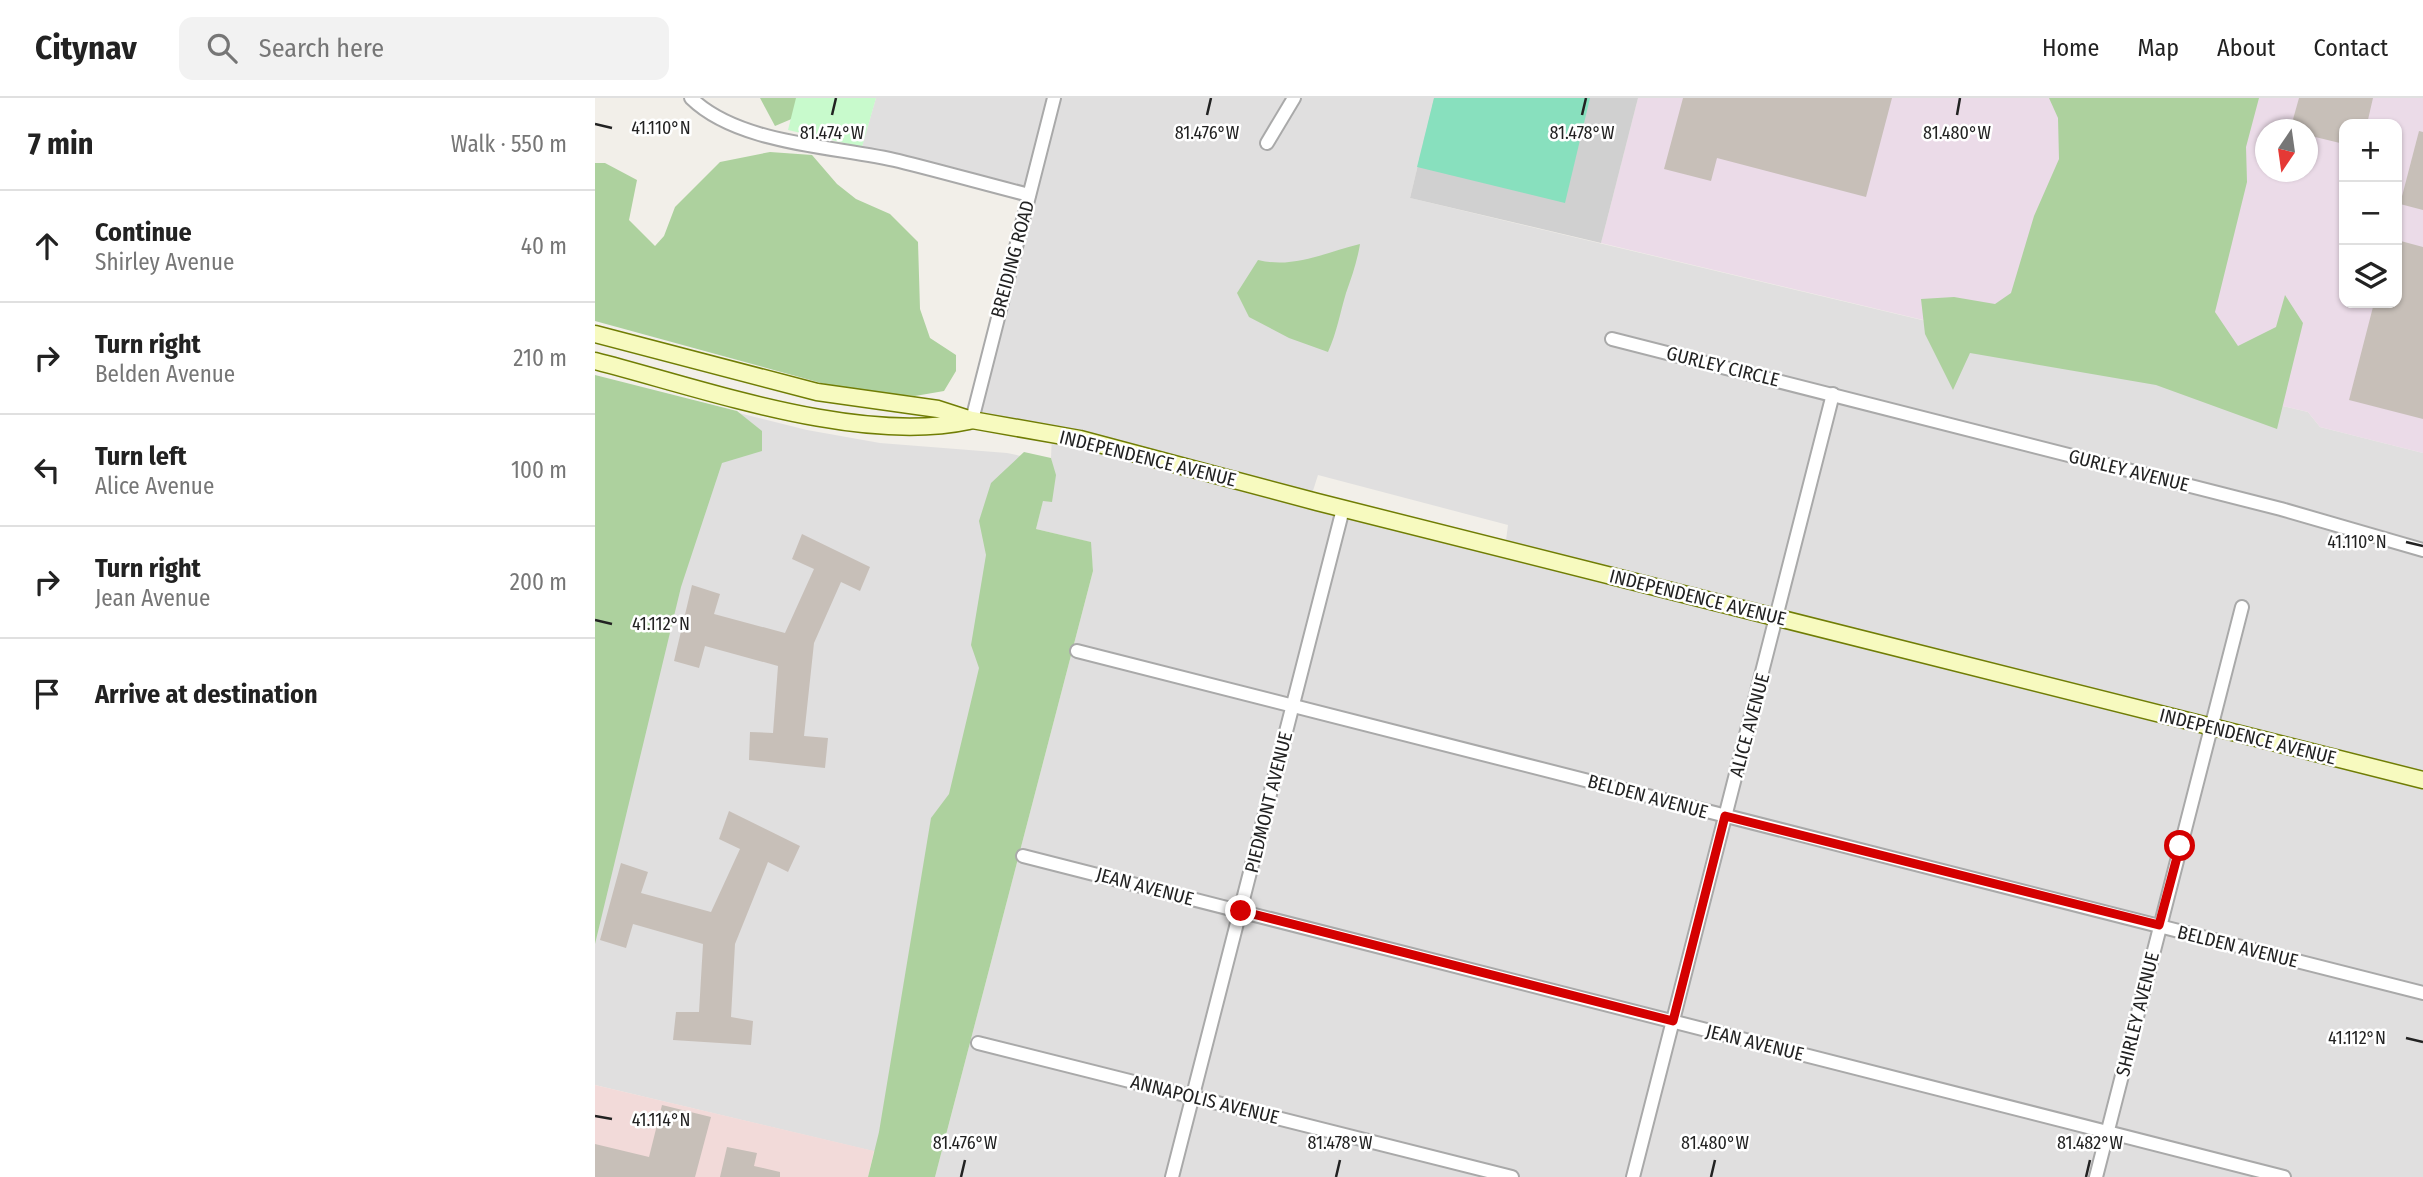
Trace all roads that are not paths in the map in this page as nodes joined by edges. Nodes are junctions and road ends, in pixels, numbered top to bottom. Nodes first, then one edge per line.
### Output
1 (691, 98) edge
2 (1054, 98) edge
3 (1294, 98) edge
4 (1267, 143) dead end
5 (1029, 195) junction
6 (595, 334) edge
7 (1612, 339) dead end
8 (595, 361) edge
9 (1833, 394) junction
10 (972, 420) junction
11 (1343, 509) junction
12 (2423, 550) edge
13 (2242, 607) dead end
14 (1777, 618) junction
15 (1077, 651) dead end
16 (1293, 704) junction
17 (2212, 727) junction
18 (2423, 780) edge
19 (1725, 816) junction
20 (1023, 856) dead end
21 (1241, 911) junction
22 (2159, 925) junction
23 (2423, 993) edge
24 (1673, 1021) junction
25 (978, 1043) dead end
26 (1193, 1096) junction
27 (2107, 1133) junction
28 (1172, 1177) edge
29 (1512, 1177) edge
30 (1633, 1177) edge
31 (2096, 1177) edge
32 (2284, 1177) edge

1 - 5 street
2 - 5 street, BREIDING ROAD
3 - 4 street
5 - 10 street, BREIDING ROAD
6 - 10 street, INDEPENDENCE AVENUE
7 - 9 street, GURLEY CIRCLE
8 - 10 street, INDEPENDENCE AVENUE
9 - 12 street, GURLEY AVENUE
9 - 14 street, ALICE AVENUE
10 - 11 street, INDEPENDENCE AVENUE
11 - 14 street, INDEPENDENCE AVENUE
11 - 16 street, PIEDMONT AVENUE
13 - 17 street, SHIRLEY AVENUE
14 - 17 street, INDEPENDENCE AVENUE
14 - 19 street, ALICE AVENUE
15 - 16 street, BELDEN AVENUE
16 - 19 street, BELDEN AVENUE
16 - 21 street, PIEDMONT AVENUE
17 - 18 street, INDEPENDENCE AVENUE
17 - 22 street, SHIRLEY AVENUE
19 - 22 street, BELDEN AVENUE
19 - 24 street, ALICE AVENUE
20 - 21 street, JEAN AVENUE
21 - 24 street, JEAN AVENUE
21 - 26 street, PIEDMONT AVENUE
22 - 23 street, BELDEN AVENUE
22 - 27 street, SHIRLEY AVENUE
24 - 27 street, JEAN AVENUE
24 - 30 street, ALICE AVENUE
25 - 26 street, ANNAPOLIS AVENUE
26 - 28 street, PIEDMONT AVENUE
26 - 29 street, ANNAPOLIS AVENUE
27 - 31 street, SHIRLEY AVENUE
27 - 32 street, JEAN AVENUE

